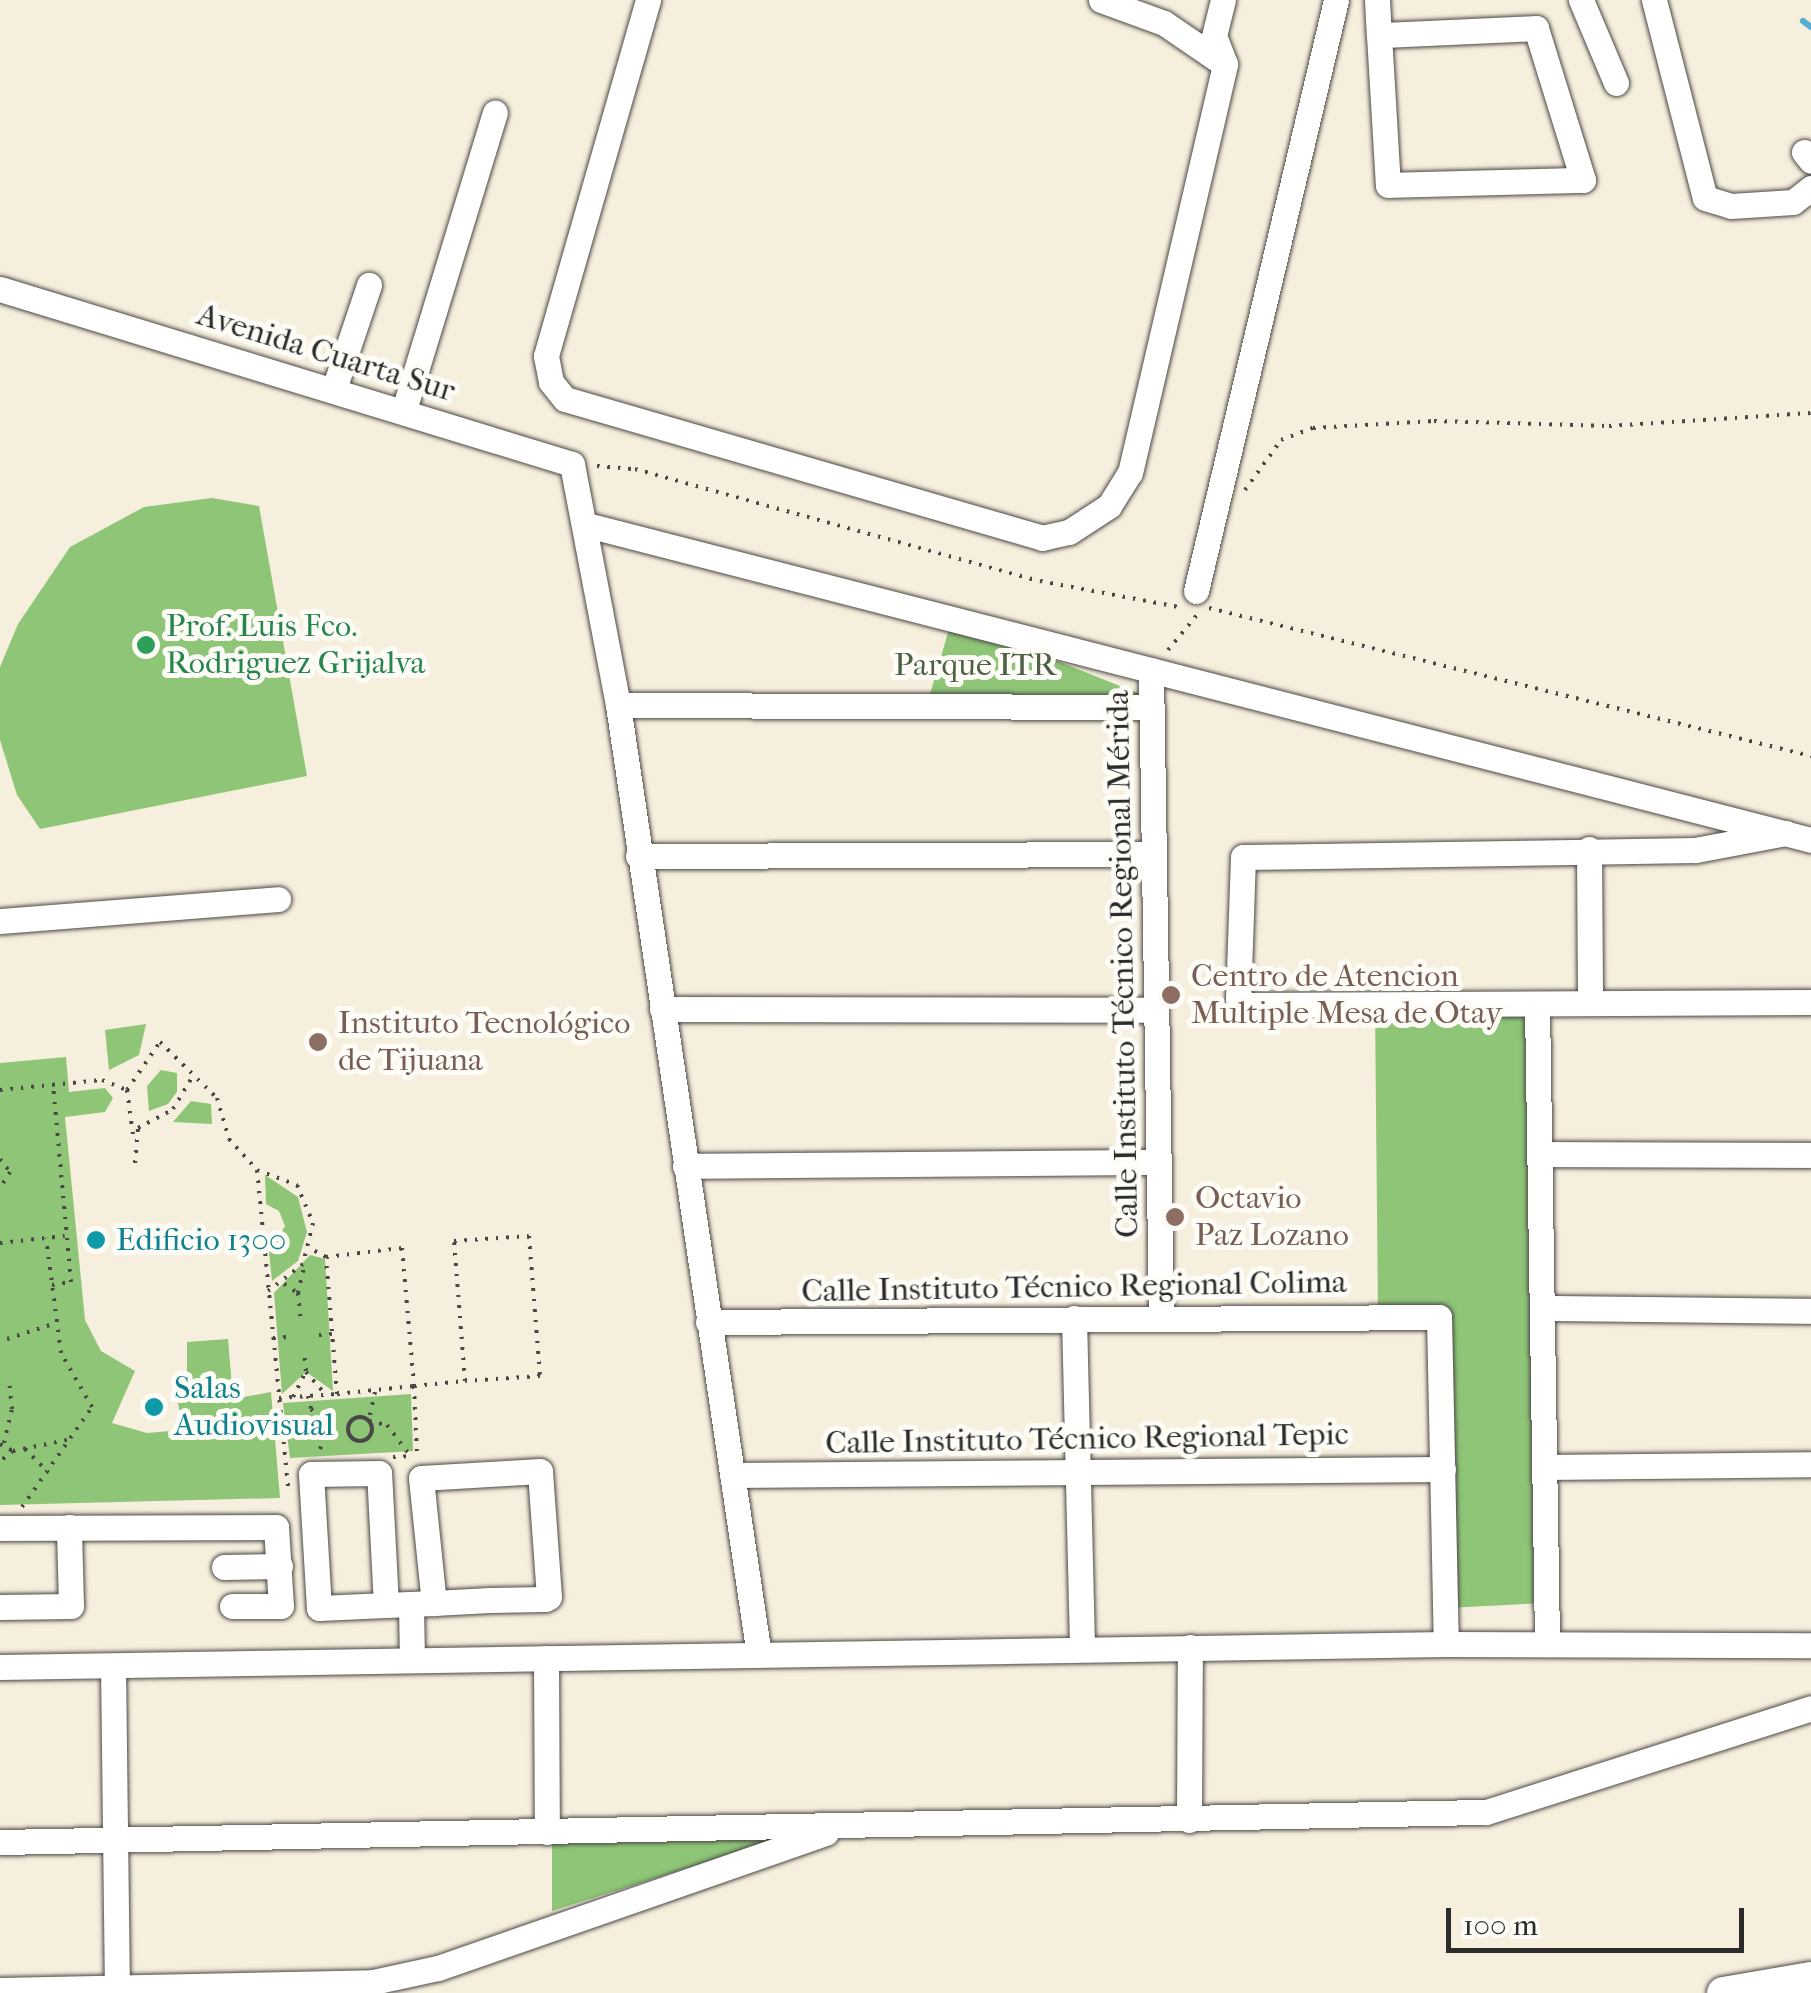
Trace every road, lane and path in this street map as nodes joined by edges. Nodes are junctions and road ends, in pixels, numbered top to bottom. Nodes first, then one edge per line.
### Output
1 (648, 0) edge
2 (1101, 0) edge
3 (1223, 0) edge
4 (1336, 0) edge
5 (1377, 0) edge
6 (1581, 0) edge
7 (1654, 0) edge
8 (1378, 35) junction
9 (1225, 64) junction
10 (1616, 83) dead end
11 (495, 113) dead end
12 (1811, 188) edge
13 (369, 285) dead end
14 (0, 288) edge
15 (334, 389) junction
16 (404, 410) junction
17 (1811, 414) edge
18 (572, 464) junction
19 (1242, 498) dead end
20 (587, 525) junction
21 (1202, 598) junction
22 (1151, 670) junction
23 (618, 705) junction
24 (1150, 707) junction
25 (1811, 756) edge
26 (1798, 836) edge
27 (1589, 849) junction
28 (1153, 854) junction
29 (638, 856) junction
30 (278, 900) dead end
31 (0, 921) edge
32 (1811, 1002) edge
33 (1590, 1003) junction
34 (1537, 1004) junction
35 (662, 1009) junction
36 (1156, 1010) junction
37 (193, 1075) junction
38 (54, 1085) junction
39 (0, 1090) edge
40 (126, 1090) junction
41 (134, 1145) junction
42 (1541, 1154) junction
43 (1811, 1155) edge
44 (0, 1159) edge
45 (1158, 1162) junction
46 (135, 1163) dead end
47 (686, 1166) junction
48 (256, 1170) junction
49 (0, 1188) edge
50 (67, 1236) junction
51 (46, 1238) junction
52 (0, 1243) edge
53 (308, 1251) junction
54 (326, 1256) junction
55 (283, 1283) junction
56 (52, 1284) junction
57 (268, 1291) junction
58 (298, 1293) junction
59 (1543, 1308) junction
60 (1811, 1310) edge
61 (1161, 1317) junction
62 (1074, 1318) junction
63 (302, 1321) dead end
64 (56, 1322) junction
65 (708, 1322) junction
66 (332, 1334) junction
67 (320, 1335) dead end
68 (288, 1337) dead end
69 (273, 1338) junction
70 (7, 1340) dead end
71 (304, 1352) dead end
72 (306, 1372) junction
73 (9, 1381) dead end
74 (465, 1382) junction
75 (414, 1386) junction
76 (376, 1392) junction
77 (337, 1394) junction
78 (326, 1395) junction
79 (308, 1396) junction
80 (292, 1397) junction
81 (279, 1398) junction
82 (369, 1421) junction
83 (331, 1428) junction
84 (348, 1428) junction
85 (70, 1440) junction
86 (2, 1443) edge
87 (25, 1449) junction
88 (13, 1451) junction
89 (314, 1460) dead end
90 (0, 1461) edge
91 (299, 1462) dead end
92 (285, 1464) junction
93 (1811, 1464) edge
94 (1544, 1467) junction
95 (1443, 1469) junction
96 (48, 1472) junction
97 (1078, 1472) junction
98 (732, 1475) junction
99 (289, 1504) dead end
100 (22, 1507) junction
101 (41, 1507) dead end
102 (6, 1518) edge
103 (69, 1527) junction
104 (224, 1568) dead end
105 (281, 1578) junction
106 (316, 1589) junction
107 (410, 1604) junction
108 (232, 1606) dead end
109 (0, 1607) edge
110 (1446, 1644) junction
111 (1547, 1644) junction
112 (1811, 1645) edge
113 (1190, 1648) junction
114 (1082, 1649) junction
115 (760, 1654) junction
116 (546, 1658) junction
117 (412, 1660) junction
118 (112, 1666) junction
119 (0, 1667) edge
120 (1811, 1708) edge
121 (1189, 1820) junction
122 (848, 1826) junction
123 (548, 1832) junction
124 (115, 1840) junction
125 (0, 1842) edge
126 (1811, 1978) edge
127 (117, 1988) junction
128 (341, 1989) edge
129 (0, 1990) edge
130 (74, 1991) edge
131 (1724, 1993) edge

1 - 9 street
2 - 9 street
3 - 9 street
4 - 21 street
5 - 8 street
6 - 10 street
7 - 12 street
8 - 8 street
11 - 16 street
13 - 15 street
14 - 15 street, Avenida Cuarta Sur
15 - 16 street, Avenida Cuarta Sur
16 - 18 street, Avenida Cuarta Sur
17 - 19 path
18 - 20 street
18 - 21 path
20 - 22 street
20 - 23 street
21 - 22 path
21 - 25 path
22 - 24 street, Calle Instituto Técnico Regional Mérida
22 - 26 street
23 - 24 street
23 - 29 street
24 - 28 street, Calle Instituto Técnico Regional Mérida
26 - 27 street
27 - 33 street
27 - 34 street
28 - 29 street
28 - 36 street, Calle Instituto Técnico Regional Mérida
29 - 35 street
30 - 31 street
32 - 33 street
33 - 34 street
34 - 42 street
35 - 36 street
35 - 47 street
36 - 45 street, Calle Instituto Técnico Regional Mérida
37 - 40 path
37 - 41 path
37 - 48 path
38 - 39 path
38 - 40 path
38 - 50 path
40 - 41 path
41 - 46 path
42 - 43 street
42 - 59 street
44 - 49 path
45 - 47 street
45 - 61 street, Calle Instituto Técnico Regional Mérida
47 - 65 street
48 - 53 path
48 - 57 path
50 - 51 path
50 - 56 path
51 - 52 path
51 - 56 path
53 - 54 path
53 - 55 path
53 - 58 path
54 - 66 path
54 - 75 path
55 - 57 path
55 - 58 path
56 - 64 path
57 - 69 path
58 - 63 path
59 - 60 street
59 - 94 street
61 - 62 street, Calle Instituto Técnico Regional Colima
61 - 95 street, Calle Instituto Técnico Regional Colima
62 - 65 street, Calle Instituto Técnico Regional Colima
62 - 97 street
64 - 70 path
64 - 85 path
65 - 98 street
66 - 67 path
66 - 77 path
68 - 69 path
69 - 81 path
71 - 72 path
72 - 78 path
72 - 80 path
73 - 86 path
74 - 74 path
74 - 75 path
75 - 76 path
75 - 82 path
76 - 77 path
76 - 82 path
77 - 78 path
78 - 79 path
79 - 80 path
79 - 83 path
80 - 81 path
81 - 92 path
82 - 84 path
82 - 84 path
83 - 84 path
83 - 89 path
85 - 87 path
85 - 96 path
86 - 88 path
87 - 88 path
87 - 96 path
88 - 90 path
91 - 92 path
92 - 99 path
93 - 94 street
94 - 111 street
95 - 97 street, Calle Instituto Técnico Regional Tepic
95 - 110 street
96 - 100 path
97 - 98 street, Calle Instituto Técnico Regional Tepic
97 - 114 street
98 - 115 street
100 - 101 path
100 - 102 path
102 - 103 street
103 - 105 street
103 - 109 street
104 - 105 street
105 - 106 street
105 - 108 street
106 - 107 street
106 - 107 street
107 - 107 street
107 - 117 street
110 - 111 street
110 - 113 street
111 - 112 street
113 - 114 street
113 - 121 street
114 - 115 street
115 - 116 street
116 - 117 street
116 - 123 street
117 - 118 street
118 - 119 street
118 - 124 street
120 - 121 street
121 - 122 street
122 - 123 street
122 - 128 street
123 - 124 street
124 - 125 street
124 - 127 street
126 - 131 main road
127 - 128 street
127 - 130 street
129 - 130 street

